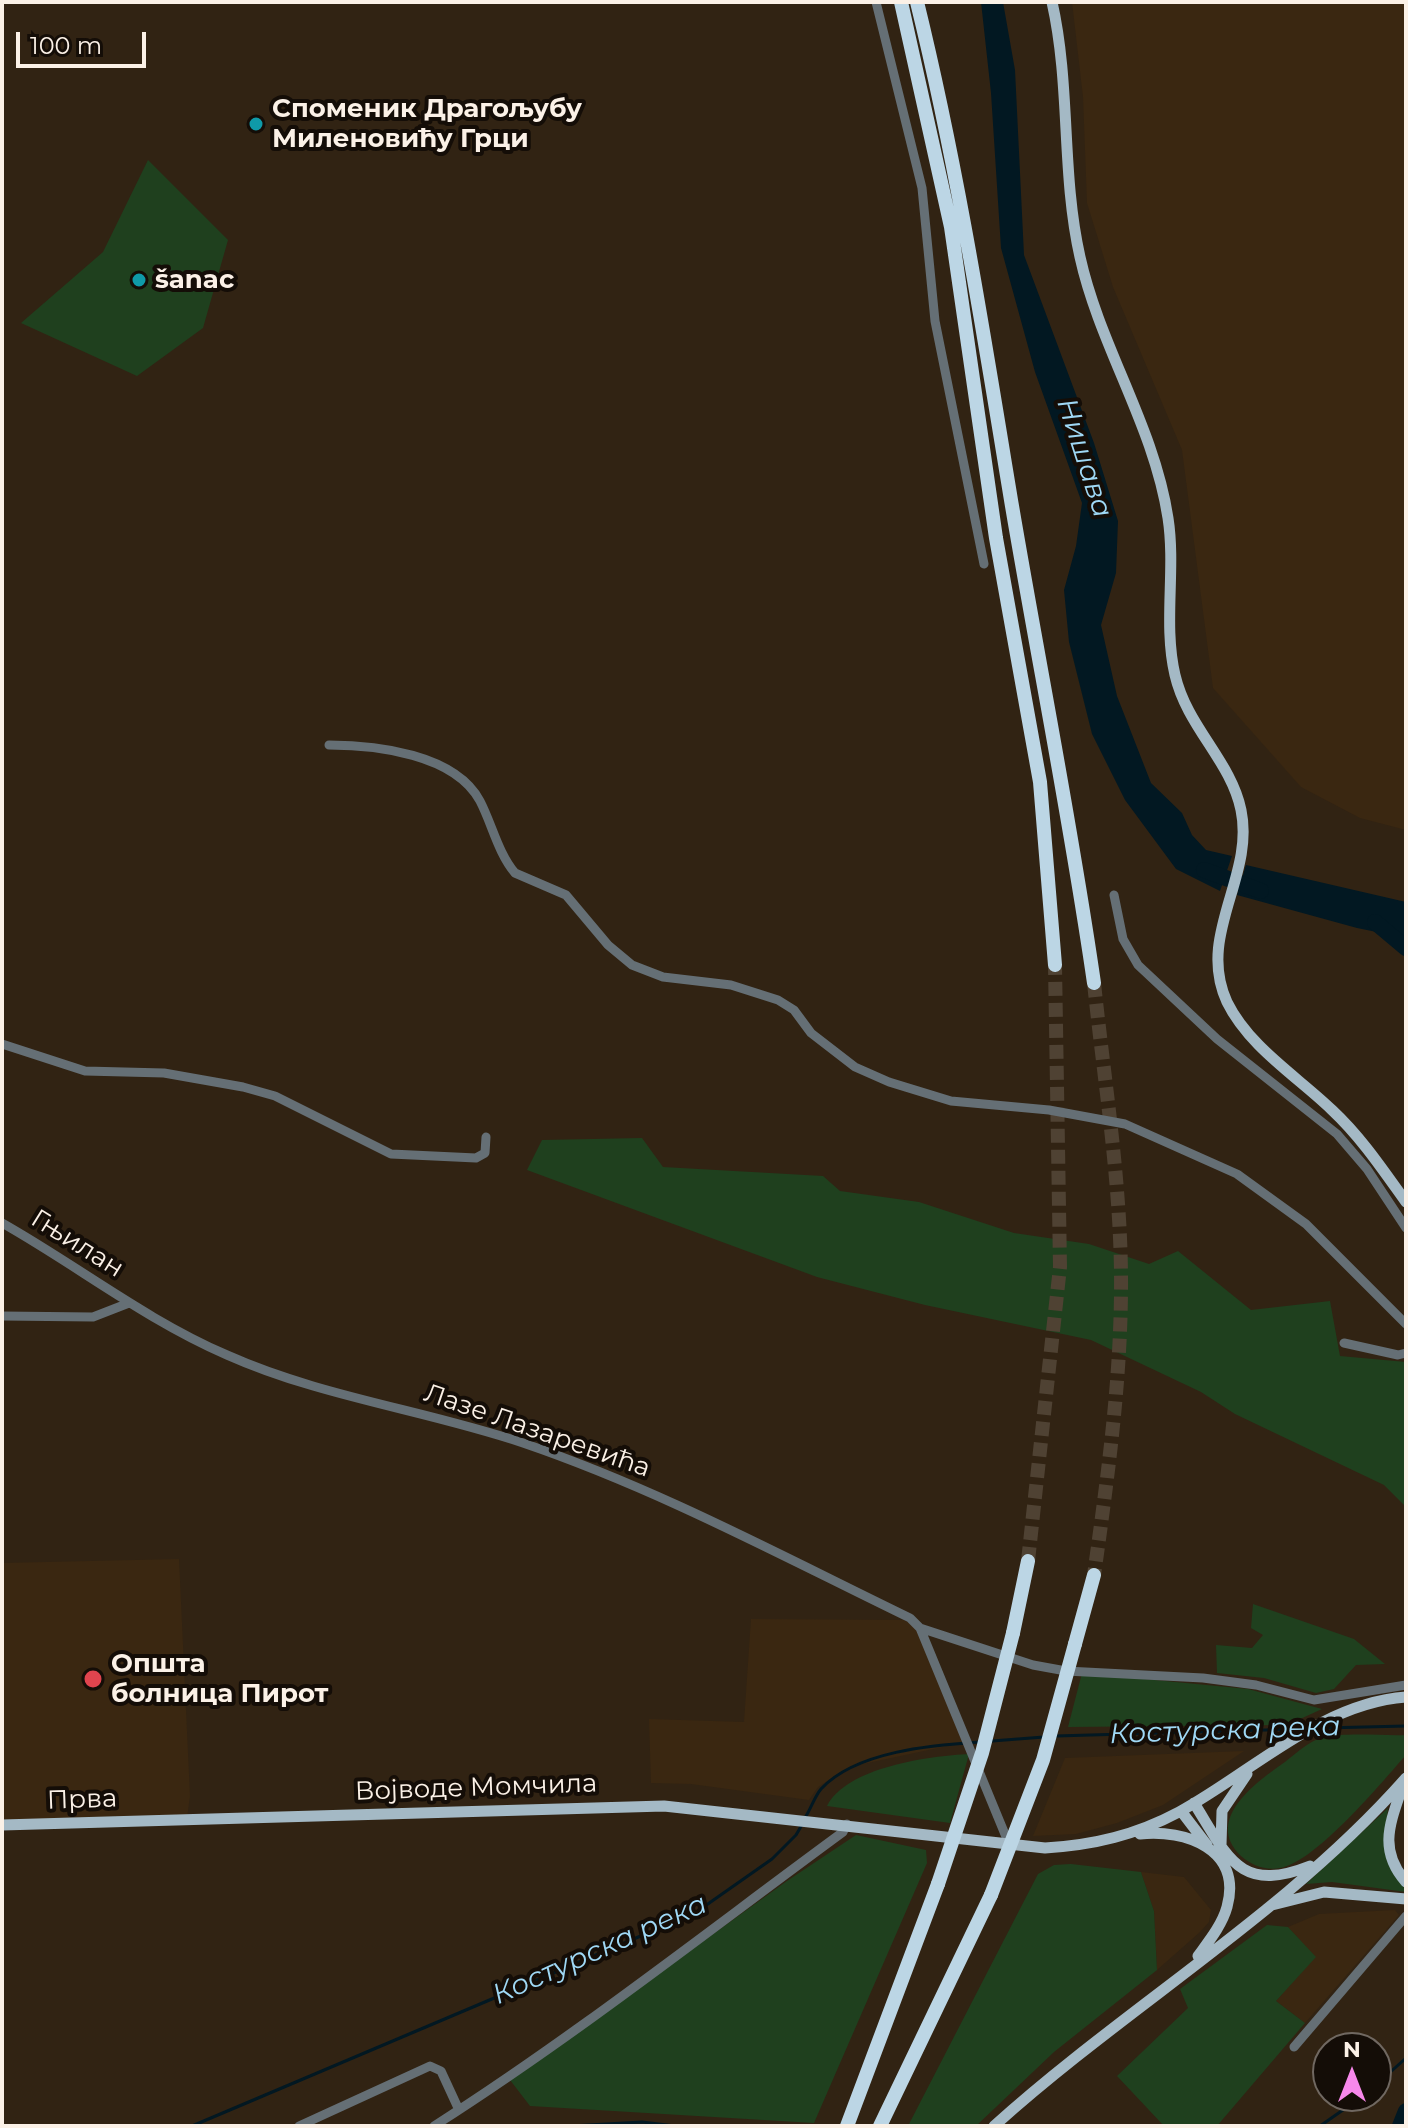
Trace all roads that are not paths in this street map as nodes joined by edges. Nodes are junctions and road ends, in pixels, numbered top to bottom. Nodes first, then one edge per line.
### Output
1 (876, 2) edge
2 (901, 2) edge
3 (917, 2) edge
4 (1052, 2) edge
5 (984, 564) dead end
6 (329, 745) dead end
7 (1114, 895) dead end
8 (1055, 965) tunnel mouth
9 (1094, 983) tunnel mouth
10 (2, 1044) edge
11 (486, 1137) dead end
12 (1406, 1202) edge
13 (2, 1223) edge
14 (1406, 1228) edge
15 (129, 1303) junction
16 (2, 1316) edge
17 (1406, 1324) edge
18 (1344, 1343) dead end
19 (1406, 1353) edge
20 (1028, 1561) tunnel mouth
21 (1094, 1575) tunnel mouth
22 (920, 1628) junction
23 (1406, 1685) edge
24 (1406, 1697) edge
25 (1252, 1766) junction
26 (1405, 1779) edge
27 (1194, 1803) junction
28 (1181, 1811) junction
29 (164, 1819) joint
30 (847, 1824) junction
31 (2, 1825) edge
32 (1126, 1836) junction
33 (1009, 1844) junction
34 (1207, 1845) junction
35 (1221, 1845) junction
36 (1325, 1859) junction
37 (1406, 1882) edge
38 (1406, 1899) edge
39 (1264, 1908) junction
40 (1406, 1916) edge
41 (1188, 1969) junction
42 (1294, 2047) dead end
43 (459, 2110) junction
44 (848, 2124) edge
45 (299, 2126) edge
46 (434, 2126) edge
47 (880, 2126) edge
48 (994, 2126) edge

1 - 5 street
2 - 8 highway
3 - 9 highway
4 - 12 main road
6 - 17 street
7 - 14 street
10 - 11 street
13 - 15 street, Гњилан
15 - 16 street
15 - 22 street, Лазе Лазаревића
18 - 19 street
20 - 44 highway, bridge
21 - 47 highway, bridge
22 - 23 street, Лазе Лазаревића
22 - 33 street
24 - 25 main road
25 - 27 main road
25 - 35 main road
26 - 36 main road
26 - 37 main road
27 - 28 main road
27 - 35 main road
28 - 32 main road
28 - 34 main road
29 - 30 main road, Војводе Момчила
29 - 31 main road, Прва
30 - 33 main road
30 - 43 street
32 - 33 main road
32 - 34 main road
34 - 41 main road
35 - 36 main road
36 - 39 main road
38 - 39 main road
39 - 41 main road
40 - 42 street
41 - 48 main road
43 - 45 street
43 - 46 street

